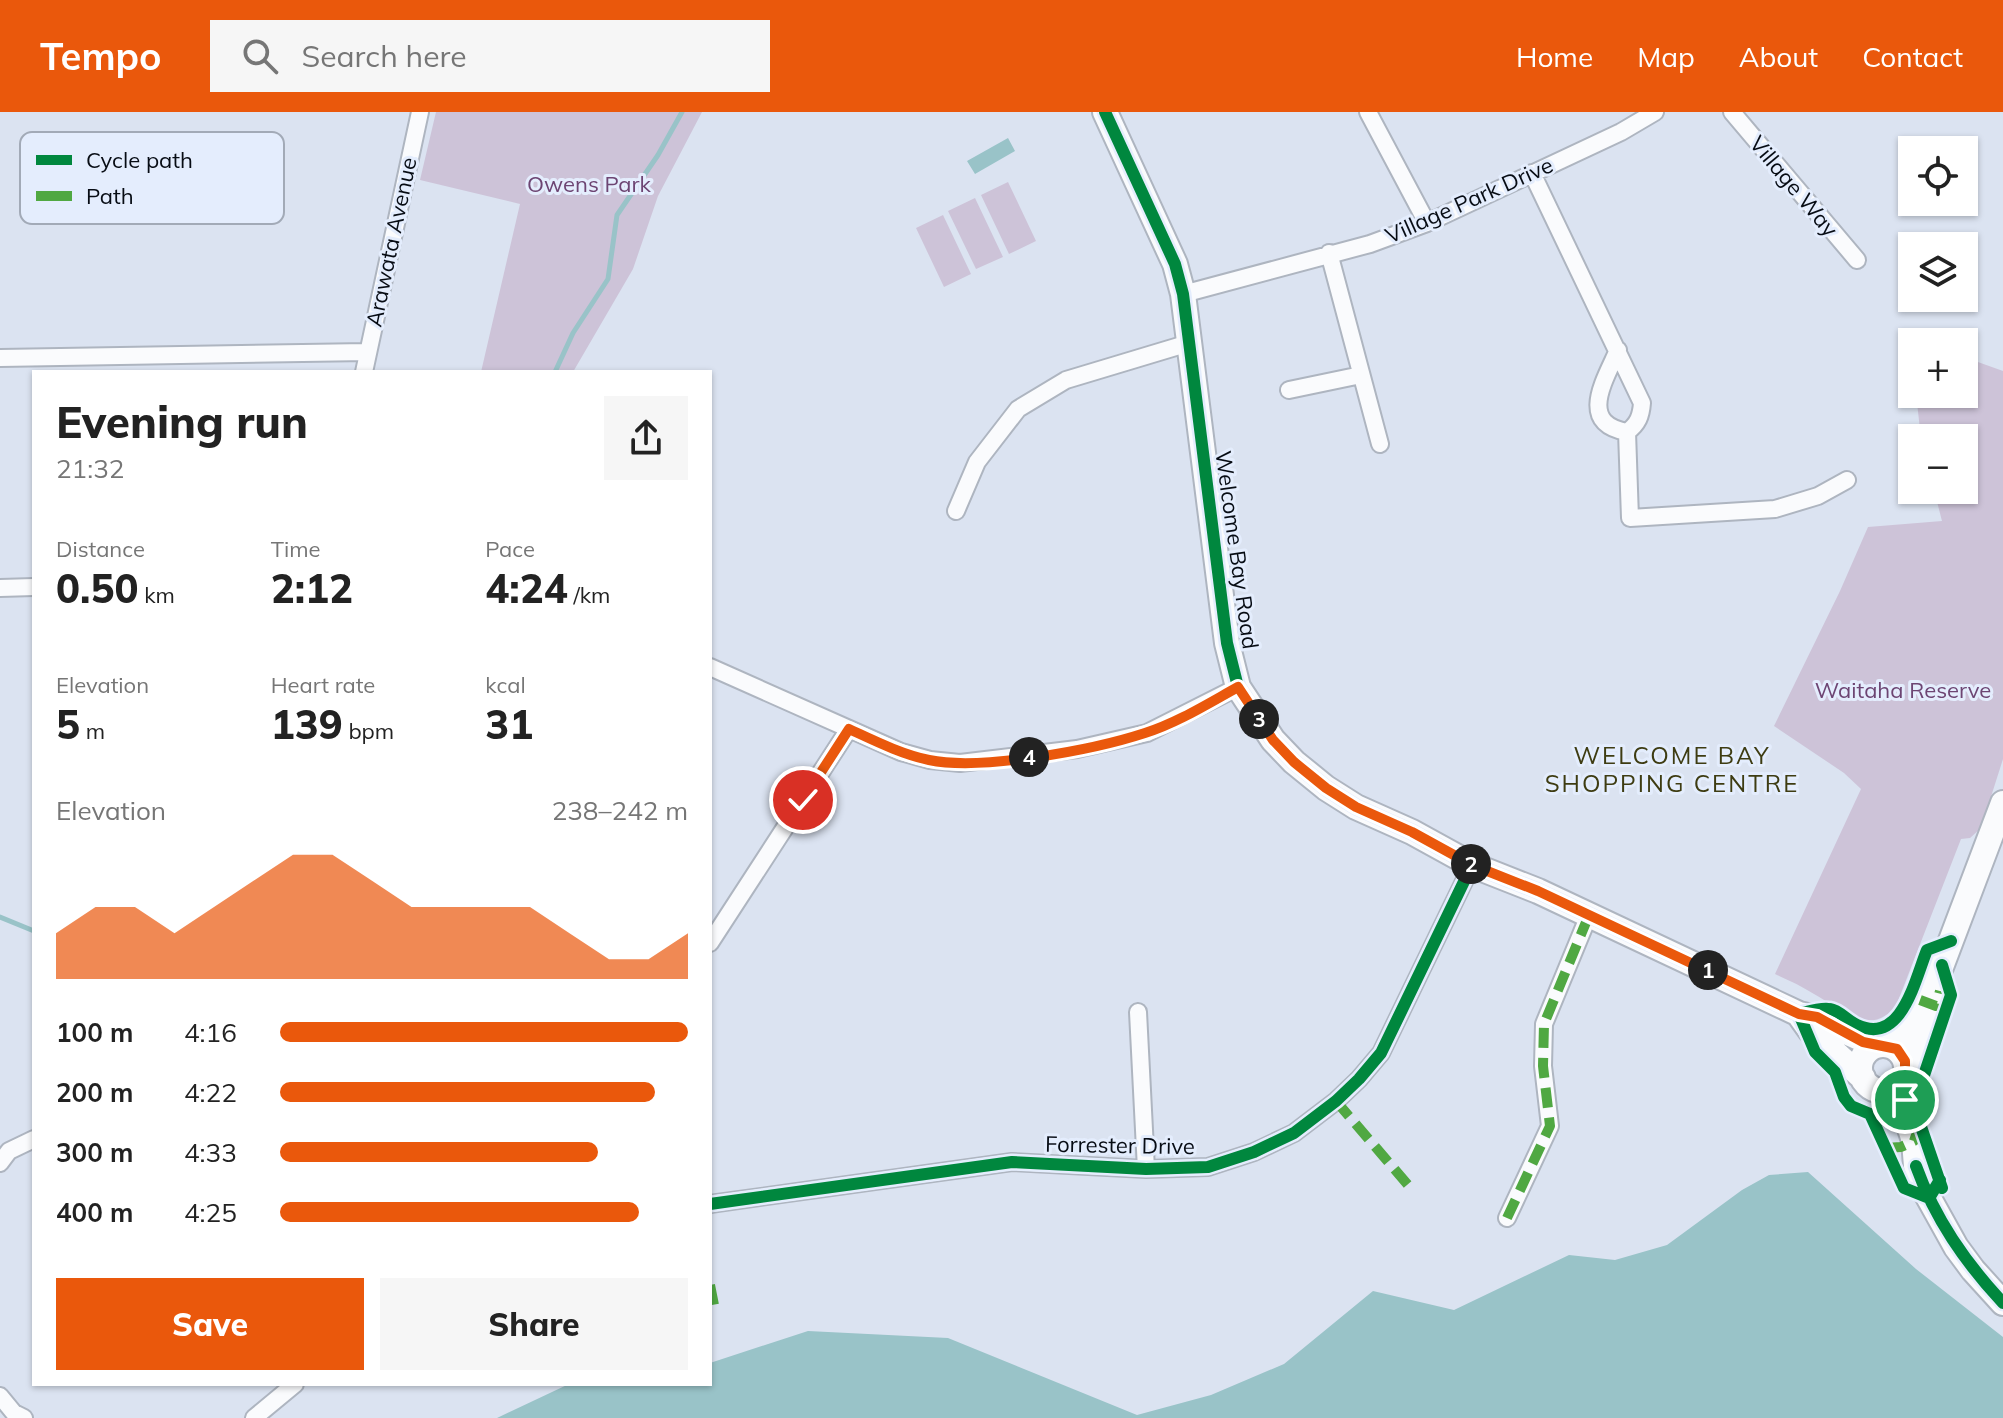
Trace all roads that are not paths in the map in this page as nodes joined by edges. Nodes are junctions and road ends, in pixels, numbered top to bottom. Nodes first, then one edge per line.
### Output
1 (420, 112) edge
2 (1105, 112) edge
3 (1368, 112) edge
4 (1655, 112) edge
5 (1732, 112) edge
6 (1532, 173) junction
7 (1427, 223) junction
8 (1329, 253) junction
9 (1857, 260) dead end
10 (1183, 294) junction
11 (1189, 343) junction
12 (1618, 350) junction
13 (367, 352) junction
14 (0, 358) edge
15 (364, 370) edge
16 (1361, 375) junction
17 (1289, 390) dead end
18 (1627, 432) junction
19 (1380, 444) dead end
20 (1847, 480) dead end
21 (956, 511) dead end
22 (32, 587) edge
23 (0, 588) edge
24 (712, 668) edge
25 (1238, 687) junction
26 (849, 729) junction
27 (2003, 803) edge
28 (1472, 865) junction
29 (1589, 915) junction
30 (712, 940) edge
31 (1938, 975) junction
32 (1138, 1012) dead end
33 (1799, 1014) junction
34 (1887, 1045) junction
35 (1905, 1072) junction
36 (1872, 1084) junction
37 (32, 1140) edge
38 (0, 1163) edge
39 (1916, 1166) junction
40 (1146, 1169) junction
41 (712, 1204) edge
42 (1507, 1218) dead end
43 (2003, 1303) edge
44 (293, 1386) edge
45 (0, 1396) edge
46 (24, 1418) edge
47 (254, 1418) edge

1 - 13 street, Arawata Avenue
2 - 10 main road, Welcome Bay Road
3 - 7 street
4 - 6 street, Village Park Drive
5 - 9 street, Village Way
6 - 7 street, Village Park Drive
6 - 12 street
7 - 8 street, Village Park Drive
8 - 10 street, Village Park Drive
8 - 16 street
10 - 11 main road, Welcome Bay Road
11 - 21 street
11 - 25 main road, Welcome Bay Road
12 - 18 street
12 - 18 street
13 - 14 street
13 - 15 street, Arawata Avenue
16 - 17 street
16 - 19 street
18 - 20 street
22 - 23 street
24 - 26 street
25 - 26 street
25 - 28 main road, Welcome Bay Road
26 - 30 street
27 - 31 main road
28 - 29 main road, Welcome Bay Road
28 - 40 street, Forrester Drive
29 - 33 main road, Welcome Bay Road
29 - 42 street
31 - 34 main road
31 - 35 main road
32 - 40 street
33 - 34 main road, Welcome Bay Road
33 - 36 main road, Welcome Bay Road
34 - 35 main road
34 - 36 main road
35 - 36 main road
35 - 39 main road, Welcome Bay Road
36 - 39 main road, Welcome Bay Road
37 - 38 street
39 - 43 main road, Welcome Bay Road
40 - 41 street, Forrester Drive
44 - 47 street
45 - 46 street

